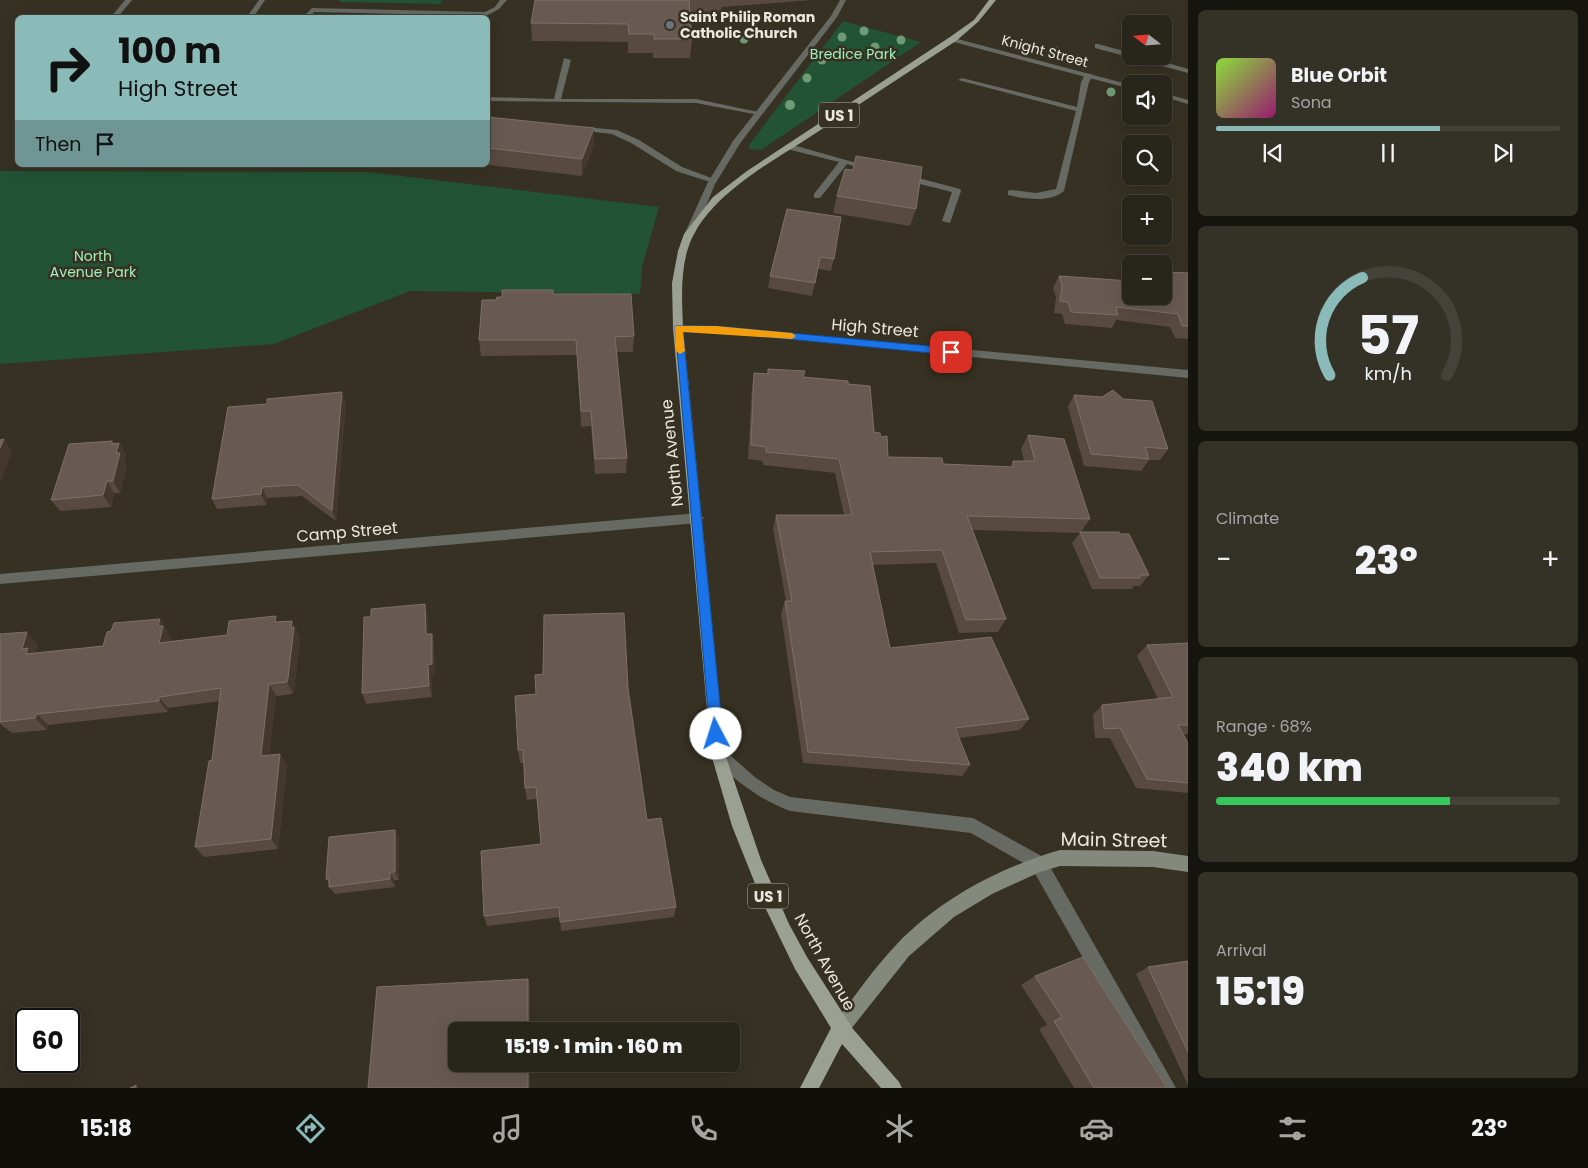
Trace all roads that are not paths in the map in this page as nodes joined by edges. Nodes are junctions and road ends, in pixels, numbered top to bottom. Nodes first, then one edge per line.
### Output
1 (129, 0) edge
2 (262, 0) edge
3 (319, 0) edge
4 (504, 0) edge
5 (843, 0) edge
6 (993, 0) edge
7 (312, 10) junction
8 (115, 15) edge
9 (251, 15) edge
10 (308, 15) edge
11 (953, 39) junction
12 (1098, 46) dead end
13 (1122, 53) edge
14 (567, 60) dead end
15 (1167, 65) edge
16 (1188, 71) edge
17 (1089, 75) junction
18 (962, 80) dead end
19 (1122, 84) edge
20 (1172, 97) edge
21 (490, 99) edge
22 (557, 101) junction
23 (1188, 102) edge
24 (1080, 110) junction
25 (759, 113) junction
26 (564, 128) edge
27 (790, 148) junction
28 (844, 162) junction
29 (882, 172) edge
30 (891, 174) edge
31 (713, 180) junction
32 (1011, 193) dead end
33 (818, 196) dead end
34 (947, 221) dead end
35 (689, 234) junction
36 (678, 328) junction
37 (1188, 374) edge
38 (698, 518) junction
39 (0, 579) edge
40 (718, 754) junction
41 (1039, 864) junction
42 (1188, 864) edge
43 (841, 1028) junction
44 (808, 1088) edge
45 (893, 1088) edge
46 (1166, 1088) edge

1 - 8 street
2 - 9 street
3 - 7 street
4 - 7 street
5 - 25 street
6 - 11 main road, North Avenue / US 1
7 - 10 street
11 - 17 street, Knight Street
11 - 27 main road, North Avenue / US 1
12 - 13 street
14 - 22 street
15 - 16 street
17 - 19 street, Knight Street
17 - 24 street
18 - 24 street
20 - 23 street
21 - 22 street
22 - 25 street
24 - 32 street
25 - 31 street
26 - 31 street
27 - 28 street
27 - 35 main road, North Avenue / US 1
28 - 29 street
28 - 33 street
30 - 34 street
31 - 35 street
35 - 36 main road, North Avenue / US 1
36 - 37 street, High Street
36 - 38 main road, North Avenue / US 1
38 - 39 street, Camp Street
38 - 40 main road, North Avenue / US 1
40 - 41 street
40 - 43 main road, North Avenue / US 1
41 - 42 main road, Main Street
41 - 43 main road, Main Street
41 - 46 street
43 - 44 main road, Main Street
43 - 45 main road, US 1

